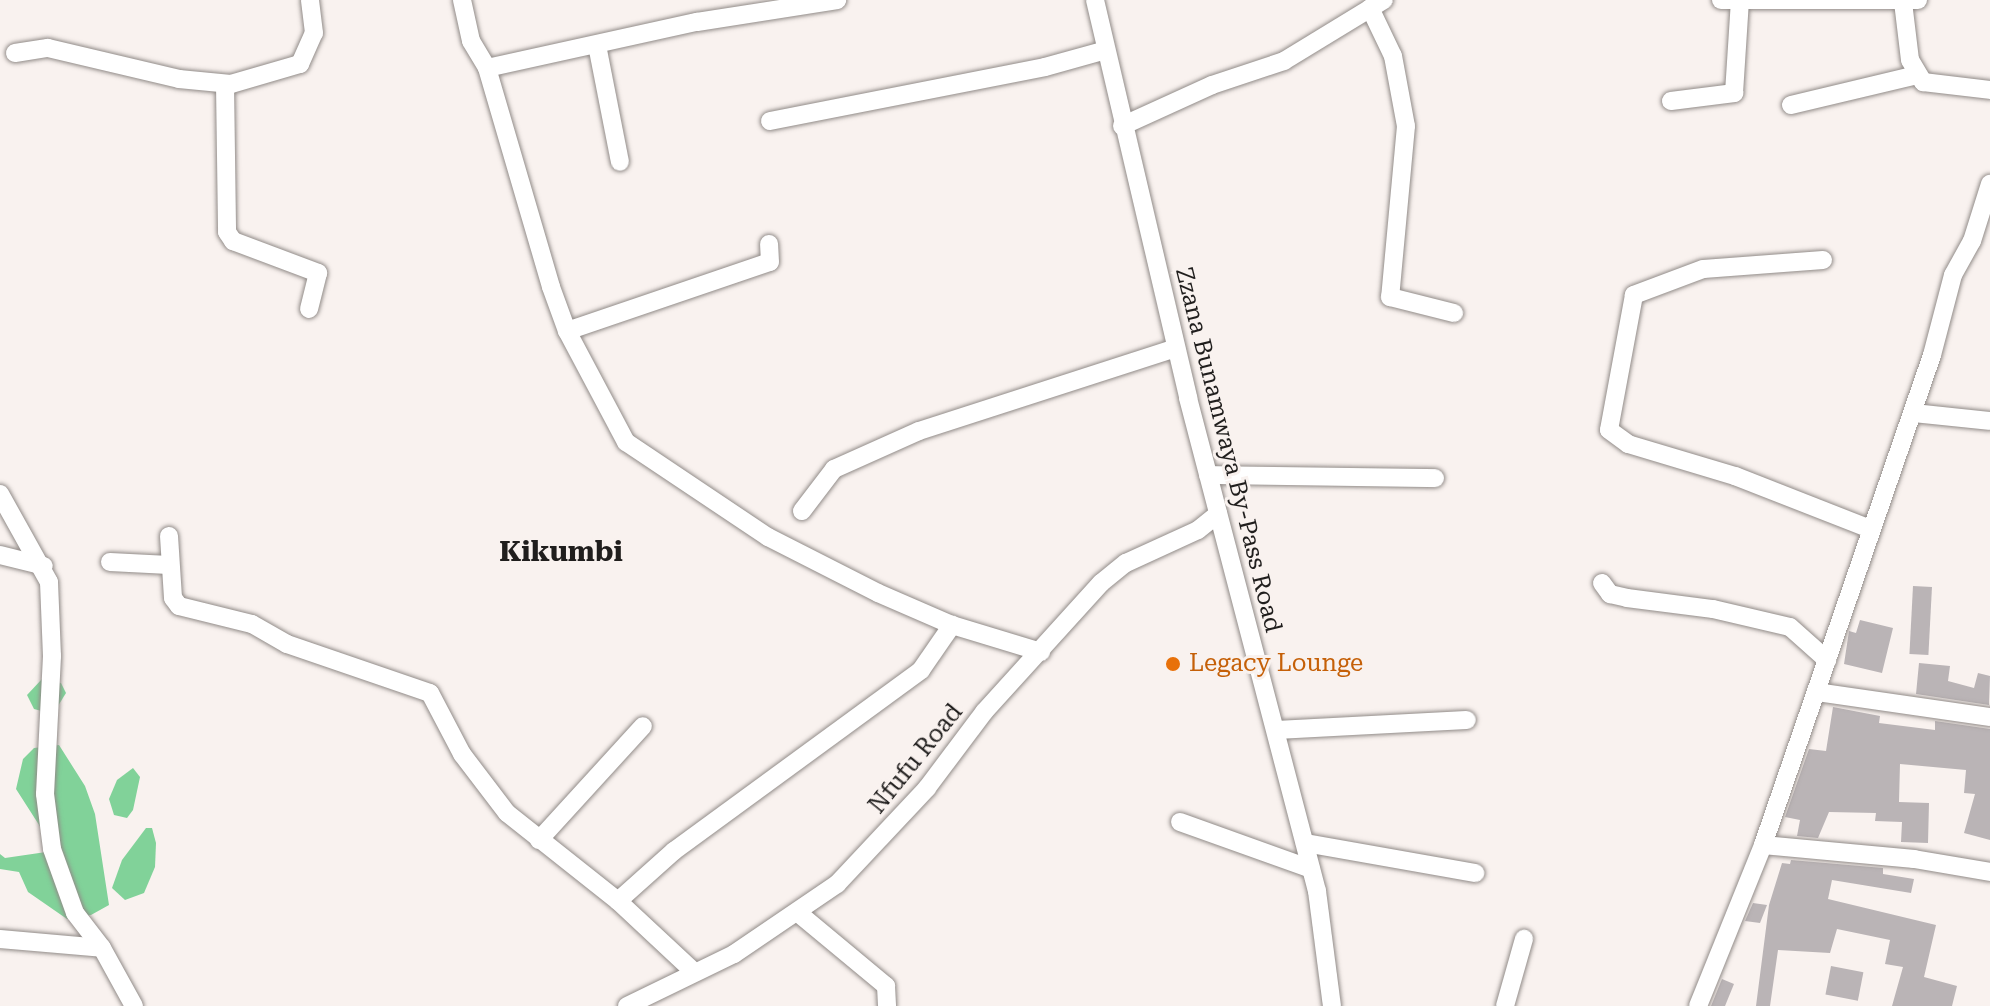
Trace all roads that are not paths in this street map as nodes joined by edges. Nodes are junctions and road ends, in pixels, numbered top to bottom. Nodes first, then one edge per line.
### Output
1 (310, 0) edge
2 (462, 0) edge
3 (837, 0) edge
4 (1095, 0) edge
5 (1733, 1) edge
6 (1910, 1) edge
7 (1377, 4) edge
8 (597, 45) junction
9 (1106, 50) junction
10 (15, 53) dead end
11 (487, 68) junction
12 (1917, 75) junction
13 (225, 84) junction
14 (1990, 90) edge
15 (1671, 101) dead end
16 (1791, 105) dead end
17 (770, 121) dead end
18 (1122, 126) junction
19 (620, 162) dead end
20 (1990, 184) edge
21 (1982, 239) edge
22 (769, 244) dead end
23 (1823, 260) dead end
24 (309, 309) dead end
25 (1454, 313) dead end
26 (567, 331) junction
27 (1176, 348) junction
28 (1913, 413) junction
29 (1990, 421) edge
30 (1208, 475) junction
31 (1435, 478) dead end
32 (0, 494) edge
33 (802, 511) dead end
34 (1218, 514) junction
35 (1870, 529) junction
36 (169, 536) dead end
37 (0, 555) edge
38 (110, 562) dead end
39 (169, 565) junction
40 (44, 566) junction
41 (1602, 583) dead end
42 (952, 625) junction
43 (1041, 652) junction
44 (1827, 660) junction
45 (1816, 692) junction
46 (1990, 717) edge
47 (1467, 720) dead end
48 (643, 726) dead end
49 (1276, 730) junction
50 (1180, 822) dead end
51 (539, 840) junction
52 (1305, 843) junction
53 (1763, 845) junction
54 (1311, 869) junction
55 (1990, 872) edge
56 (1475, 873) dead end
57 (618, 901) junction
58 (797, 912) junction
59 (0, 939) edge
60 (1524, 939) dead end
61 (102, 948) junction
62 (692, 970) junction
63 (134, 1006) edge
64 (627, 1006) edge
65 (887, 1006) edge
66 (1332, 1006) edge
67 (1505, 1006) edge
68 (1698, 1006) edge

1 - 13 street
2 - 11 street
3 - 8 street
4 - 9 street, Zzana Bunamwaya By-Pass Road
5 - 6 street
5 - 15 street
6 - 12 street
7 - 18 street
7 - 25 street
8 - 11 street
8 - 19 street
9 - 17 street
9 - 18 street, Zzana Bunamwaya By-Pass Road
10 - 13 street
11 - 26 street
12 - 14 street
12 - 16 street
13 - 24 street
18 - 27 street, Zzana Bunamwaya By-Pass Road
20 - 21 street
21 - 28 street
22 - 26 street
23 - 35 street
26 - 42 street
27 - 30 street, Zzana Bunamwaya By-Pass Road
27 - 33 street
28 - 29 street
28 - 35 street
30 - 31 street
30 - 34 street, Zzana Bunamwaya By-Pass Road
32 - 40 street
34 - 43 street, Nfufu Road
34 - 49 street, Zzana Bunamwaya By-Pass Road
35 - 44 street
36 - 39 street
37 - 40 street
38 - 39 street
39 - 51 street
40 - 61 street
41 - 44 street
42 - 43 street
42 - 57 street
43 - 58 street, Nfufu Road
44 - 45 street
45 - 46 street
45 - 53 street
47 - 49 street
48 - 51 street
49 - 52 street, Zzana Bunamwaya By-Pass Road
50 - 54 street
51 - 57 street
52 - 54 street, Zzana Bunamwaya By-Pass Road
52 - 56 street
53 - 55 street
53 - 68 street
54 - 66 street, Zzana Bunamwaya By-Pass Road
57 - 62 street
58 - 62 street, Nfufu Road
58 - 65 street
59 - 61 street
60 - 67 street
61 - 63 street
62 - 64 street, Nfufu Road

